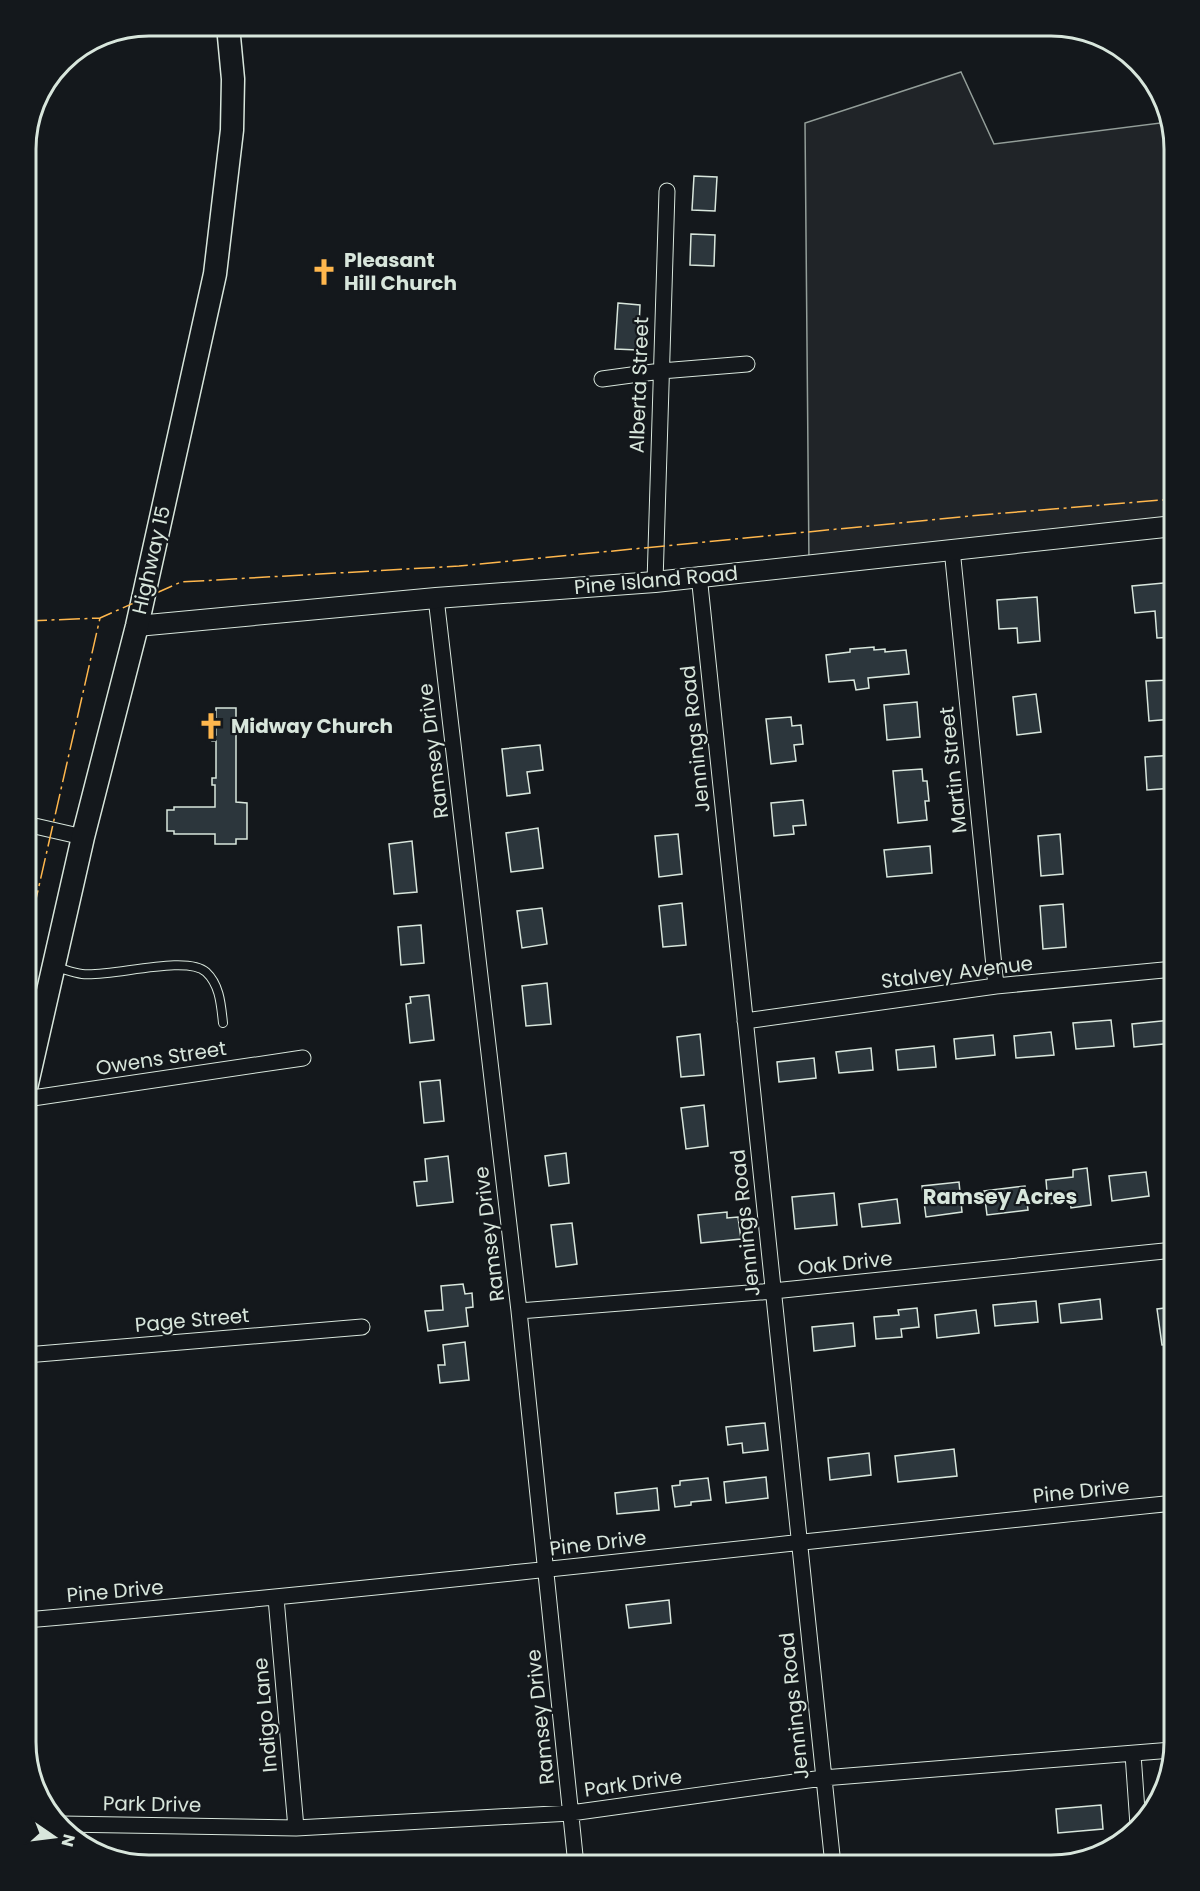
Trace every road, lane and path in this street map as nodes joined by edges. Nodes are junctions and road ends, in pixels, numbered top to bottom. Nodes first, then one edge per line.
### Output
1 (229, 36) edge
2 (667, 190) dead end
3 (747, 364) dead end
4 (661, 371) junction
5 (602, 379) dead end
6 (1164, 527) edge
7 (952, 549) junction
8 (699, 575) junction
9 (655, 582) junction
10 (436, 598) junction
11 (136, 626) junction
12 (36, 826) edge
13 (83, 837) junction
14 (54, 967) junction
15 (1164, 970) edge
16 (996, 986) junction
17 (745, 1021) junction
18 (223, 1023) dead end
19 (36, 1045) edge
20 (303, 1058) dead end
21 (36, 1098) edge
22 (1164, 1251) edge
23 (773, 1291) junction
24 (519, 1311) junction
25 (362, 1326) dead end
26 (36, 1354) edge
27 (1164, 1504) edge
28 (798, 1541) junction
29 (546, 1571) junction
30 (276, 1598) junction
31 (36, 1619) edge
32 (1163, 1751) edge
33 (1133, 1754) junction
34 (824, 1778) junction
35 (571, 1814) junction
36 (1137, 1815) edge
37 (84, 1824) edge
38 (296, 1828) junction
39 (575, 1855) edge
40 (831, 1855) edge

1 - 11 main road, Highway 15
2 - 4 street, Alberta Street
3 - 4 street
4 - 5 street
4 - 9 street, Alberta Street
6 - 7 street, Pine Island Road
7 - 8 street, Pine Island Road
7 - 16 street, Martin Street
8 - 9 street, Pine Island Road
8 - 17 street, Jennings Road
9 - 10 street, Pine Island Road
10 - 11 street, Pine Island Road
10 - 24 street, Ramsey Drive
11 - 13 main road, Highway 15
12 - 13 street
13 - 14 main road, Highway 15
14 - 18 lane
14 - 19 main road, Highway 15
15 - 16 street, Stalvey Avenue
16 - 17 street, Stalvey Avenue
17 - 23 street, Jennings Road
20 - 21 street, Owens Street
22 - 23 street, Oak Drive
23 - 24 street, Oak Drive
23 - 28 street, Jennings Road
24 - 29 street, Ramsey Drive
25 - 26 street, Page Street
27 - 28 street, Pine Drive
28 - 29 street, Pine Drive
28 - 34 street, Jennings Road
29 - 30 street, Pine Drive
29 - 35 street, Ramsey Drive
30 - 31 street, Pine Drive
30 - 38 street, Indigo Lane
32 - 33 street, Park Drive
33 - 34 street, Park Drive
33 - 36 street
34 - 35 street, Park Drive
34 - 40 street, Jennings Road
35 - 38 street, Park Drive
35 - 39 street, Ramsey Drive
37 - 38 street, Park Drive

